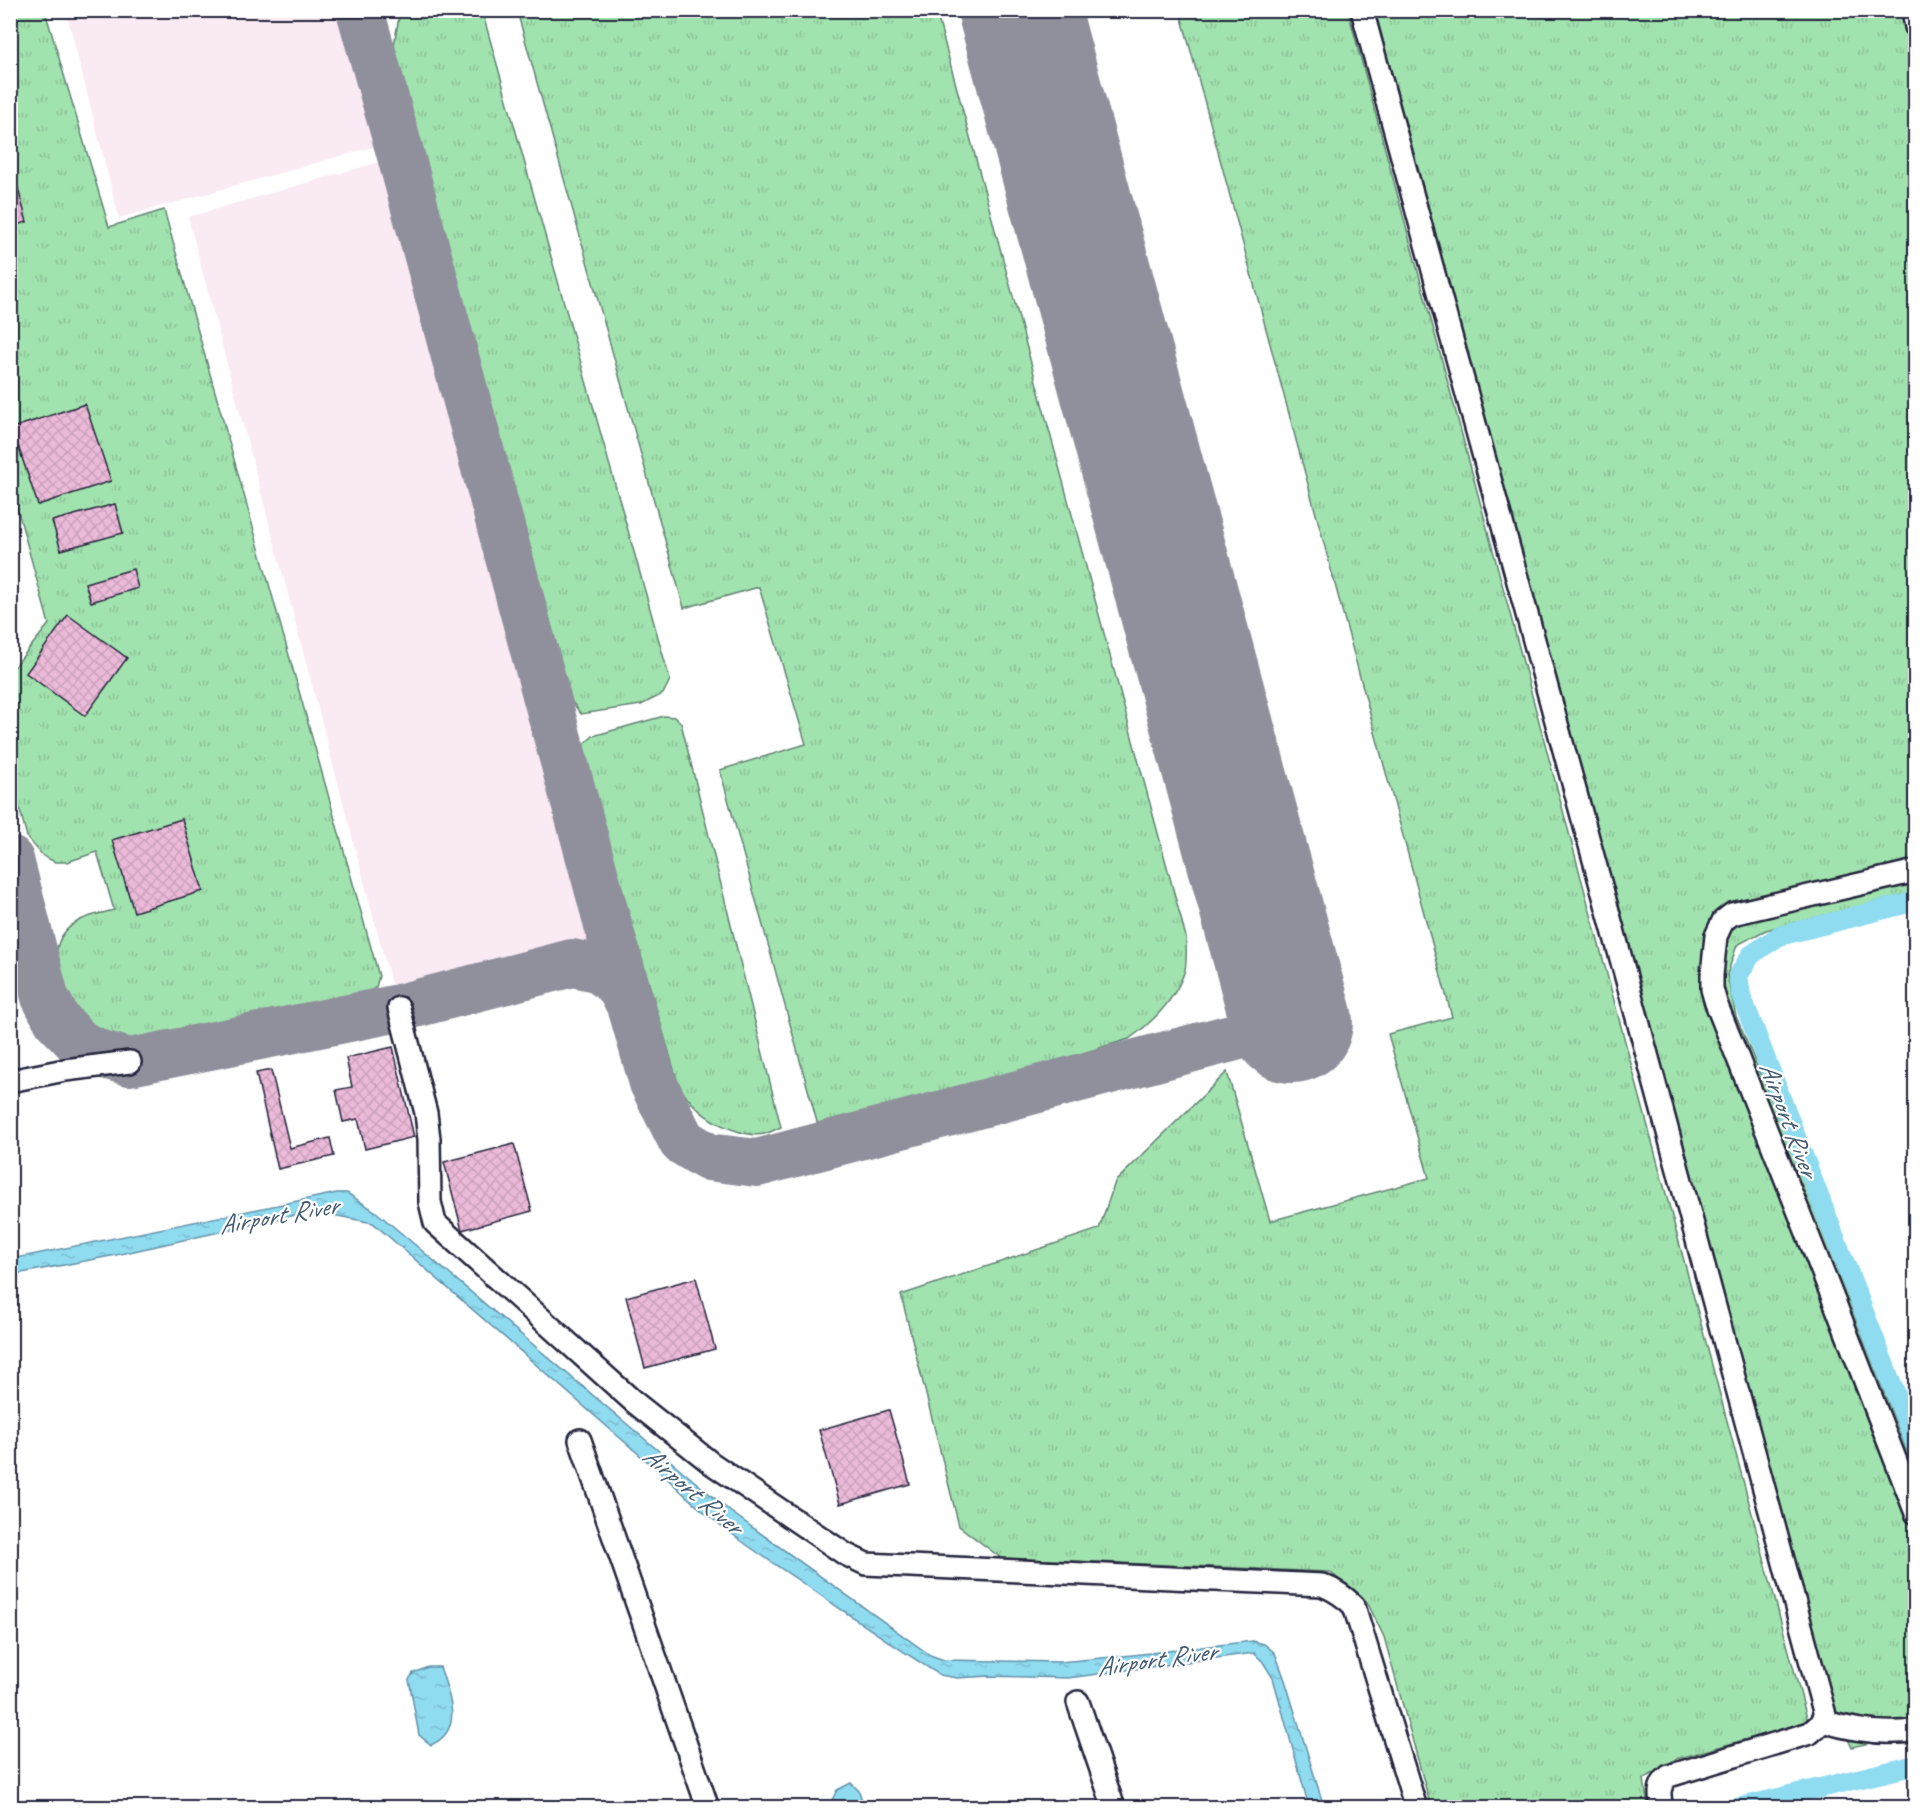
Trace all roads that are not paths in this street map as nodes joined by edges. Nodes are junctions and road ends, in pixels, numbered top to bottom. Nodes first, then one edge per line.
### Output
1 (1362, 10) edge
2 (1912, 10) edge
3 (1916, 27) edge
4 (1916, 871) edge
5 (399, 1008) dead end
6 (130, 1062) dead end
7 (10, 1081) edge
8 (580, 1440) dead end
9 (1916, 1513) edge
10 (1078, 1702) dead end
11 (1822, 1720) junction
12 (1916, 1730) edge
13 (708, 1808) edge
14 (1114, 1808) edge
15 (1416, 1808) edge
16 (1662, 1808) edge

1 - 11 street
2 - 3 street
4 - 9 street
5 - 15 street
6 - 7 street
8 - 13 street
10 - 14 street
11 - 12 street
11 - 16 street

